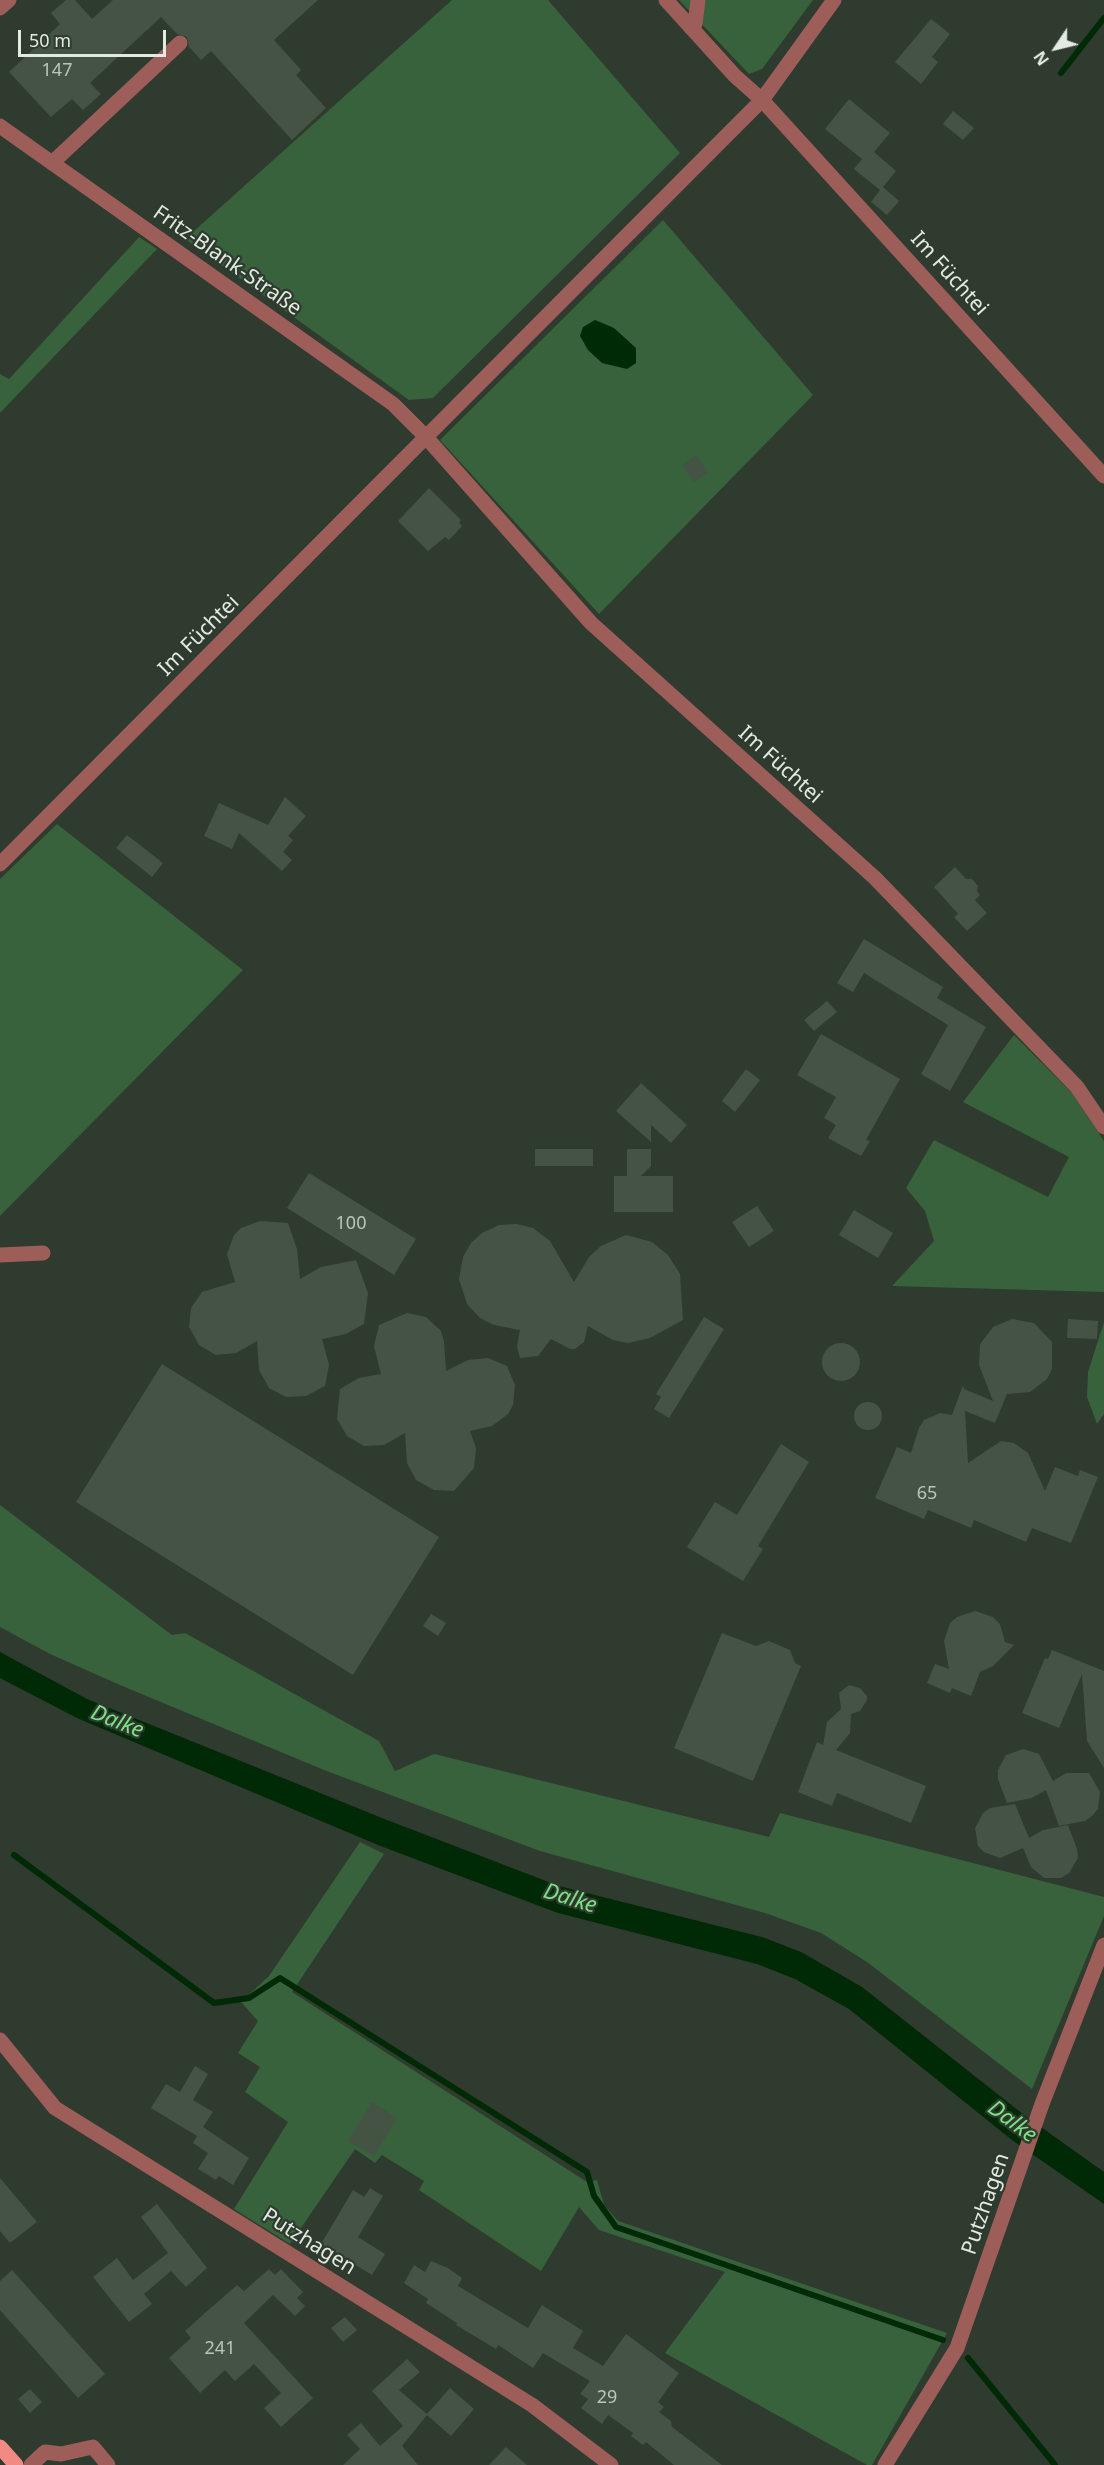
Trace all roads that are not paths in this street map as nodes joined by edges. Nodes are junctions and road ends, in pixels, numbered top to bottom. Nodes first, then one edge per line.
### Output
1 (9, 0) edge
2 (666, 0) edge
3 (698, 0) edge
4 (834, 0) edge
5 (0, 8) edge
6 (691, 28) junction
7 (180, 43) dead end
8 (762, 100) junction
9 (0, 126) edge
10 (52, 163) junction
11 (425, 436) junction
12 (1104, 476) edge
13 (0, 864) edge
14 (1104, 1127) edge
15 (43, 1253) dead end
16 (0, 1256) edge
17 (1104, 1945) edge
18 (0, 2040) edge
19 (0, 2447) edge
20 (16, 2465) edge
21 (31, 2465) edge
22 (108, 2465) edge
23 (611, 2465) edge
24 (885, 2465) edge

1 - 5 street
2 - 6 street, Im Füchtei
3 - 6 street
4 - 8 street, Im Füchtei
6 - 8 street, Im Füchtei
7 - 10 street
8 - 11 street, Im Füchtei
8 - 12 street, Im Füchtei
9 - 10 street, Fritz-Blank-Straße
10 - 11 street, Fritz-Blank-Straße
11 - 13 street, Im Füchtei
11 - 14 street, Im Füchtei
15 - 16 street
17 - 24 street, Putzhagen
18 - 23 street, Putzhagen
19 - 20 main road
21 - 22 street

